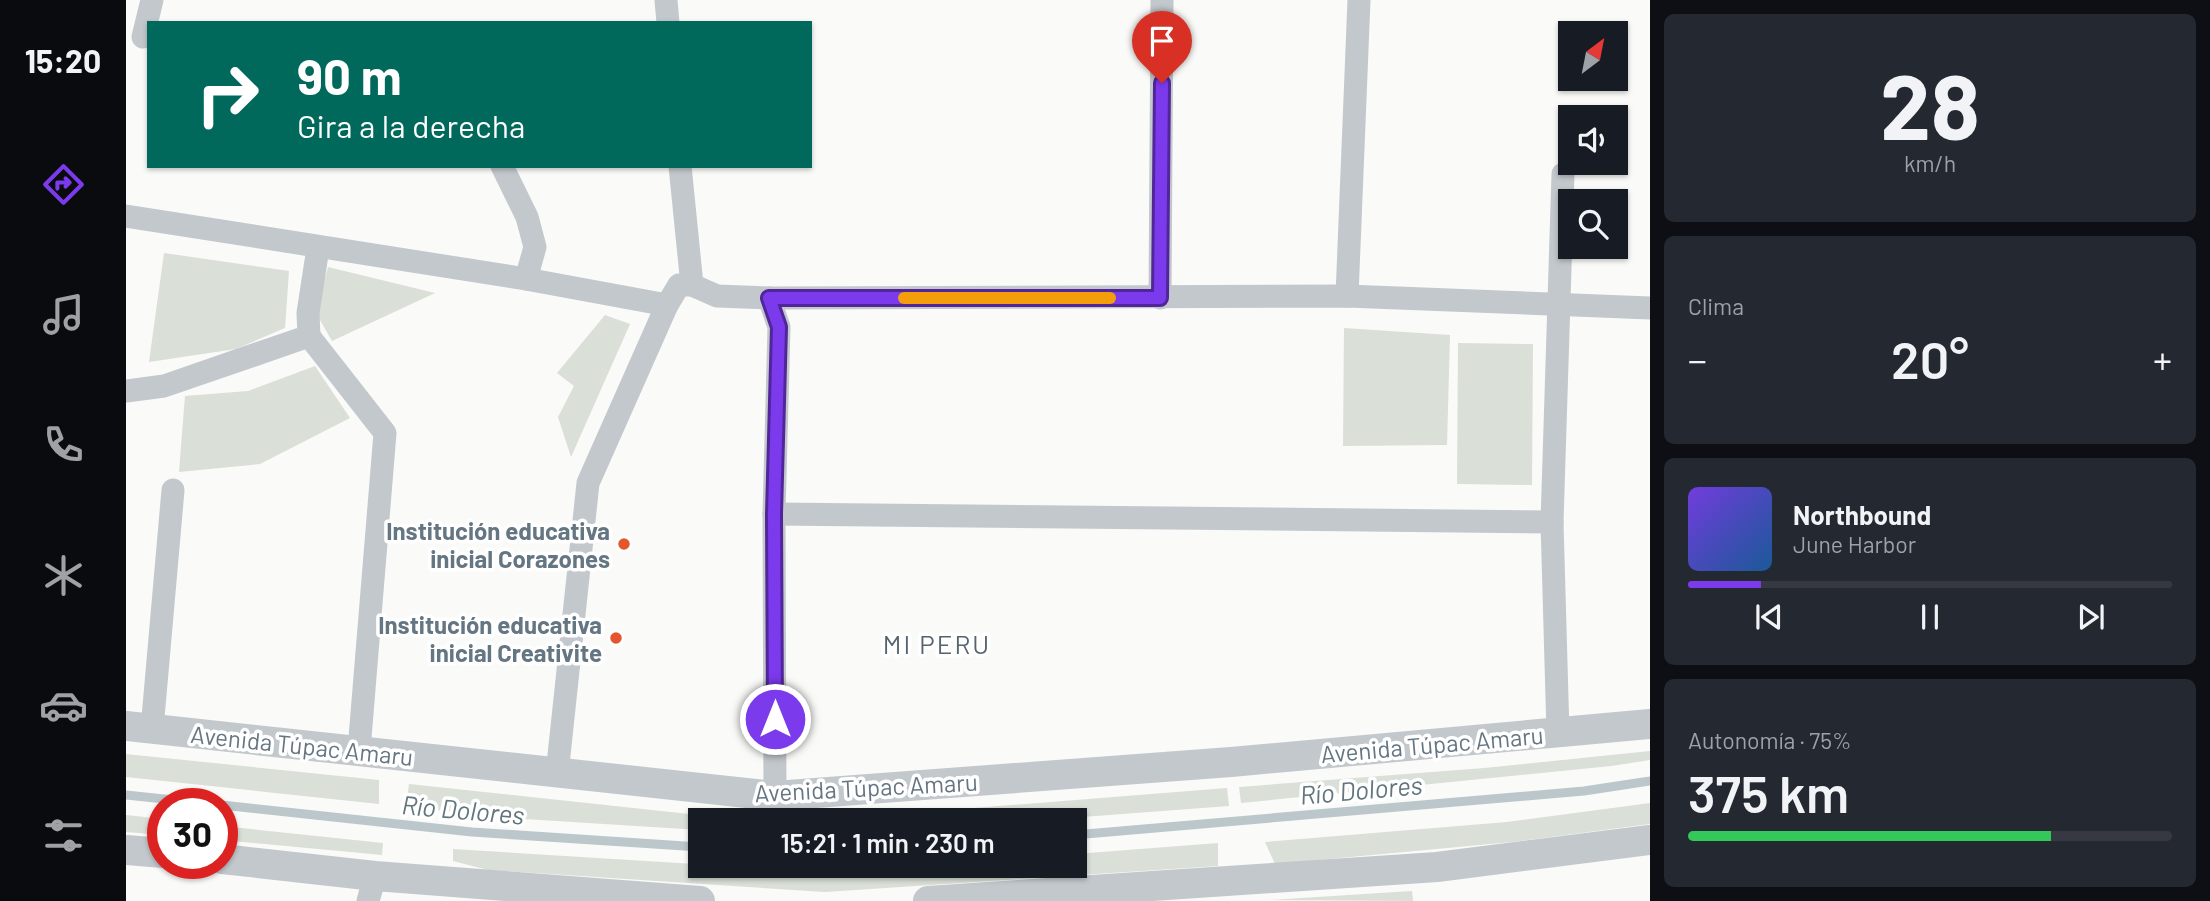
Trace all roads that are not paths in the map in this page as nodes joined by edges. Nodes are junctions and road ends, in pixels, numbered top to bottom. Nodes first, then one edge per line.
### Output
1 (152, 0) edge
2 (666, 0) edge
3 (1162, 0) edge
4 (1359, 0) edge
5 (668, 21) edge
6 (139, 37) edge
7 (503, 168) edge
8 (680, 168) edge
9 (1563, 175) edge
10 (126, 216) edge
11 (318, 248) junction
12 (526, 279) junction
13 (692, 285) junction
14 (1347, 296) junction
15 (769, 298) junction
16 (1160, 298) junction
17 (667, 305) junction
18 (1557, 305) junction
19 (1650, 308) edge
20 (309, 336) junction
21 (126, 391) edge
22 (173, 490) dead end
23 (774, 514) junction
24 (1552, 522) junction
25 (1650, 724) edge
26 (139, 728) edge
27 (1558, 733) junction
28 (359, 750) junction
29 (558, 774) junction
30 (775, 796) junction
31 (1650, 840) edge
32 (126, 850) edge
33 (147, 852) edge
34 (238, 862) edge
35 (371, 889) edge
36 (1234, 891) edge
37 (622, 899) edge
38 (700, 901) edge
39 (928, 901) edge

1 - 6 street
2 - 5 street
3 - 16 street
4 - 14 street
7 - 12 street
8 - 13 street
9 - 18 street
10 - 11 street
11 - 12 street
11 - 20 street
12 - 17 street
13 - 15 street
13 - 17 street
14 - 16 street
14 - 18 street
15 - 16 street
15 - 23 street
17 - 29 street
18 - 19 street
18 - 24 street
20 - 21 street
20 - 28 street
22 - 26 street
23 - 24 street
23 - 30 street
24 - 27 street
25 - 27 street, Avenida Túpac Amaru
26 - 28 street, Avenida Túpac Amaru
27 - 30 street, Avenida Túpac Amaru
28 - 29 street, Avenida Túpac Amaru
29 - 30 street, Avenida Túpac Amaru
31 - 36 street
32 - 33 street
34 - 35 street
35 - 37 street
36 - 39 street
37 - 38 street

